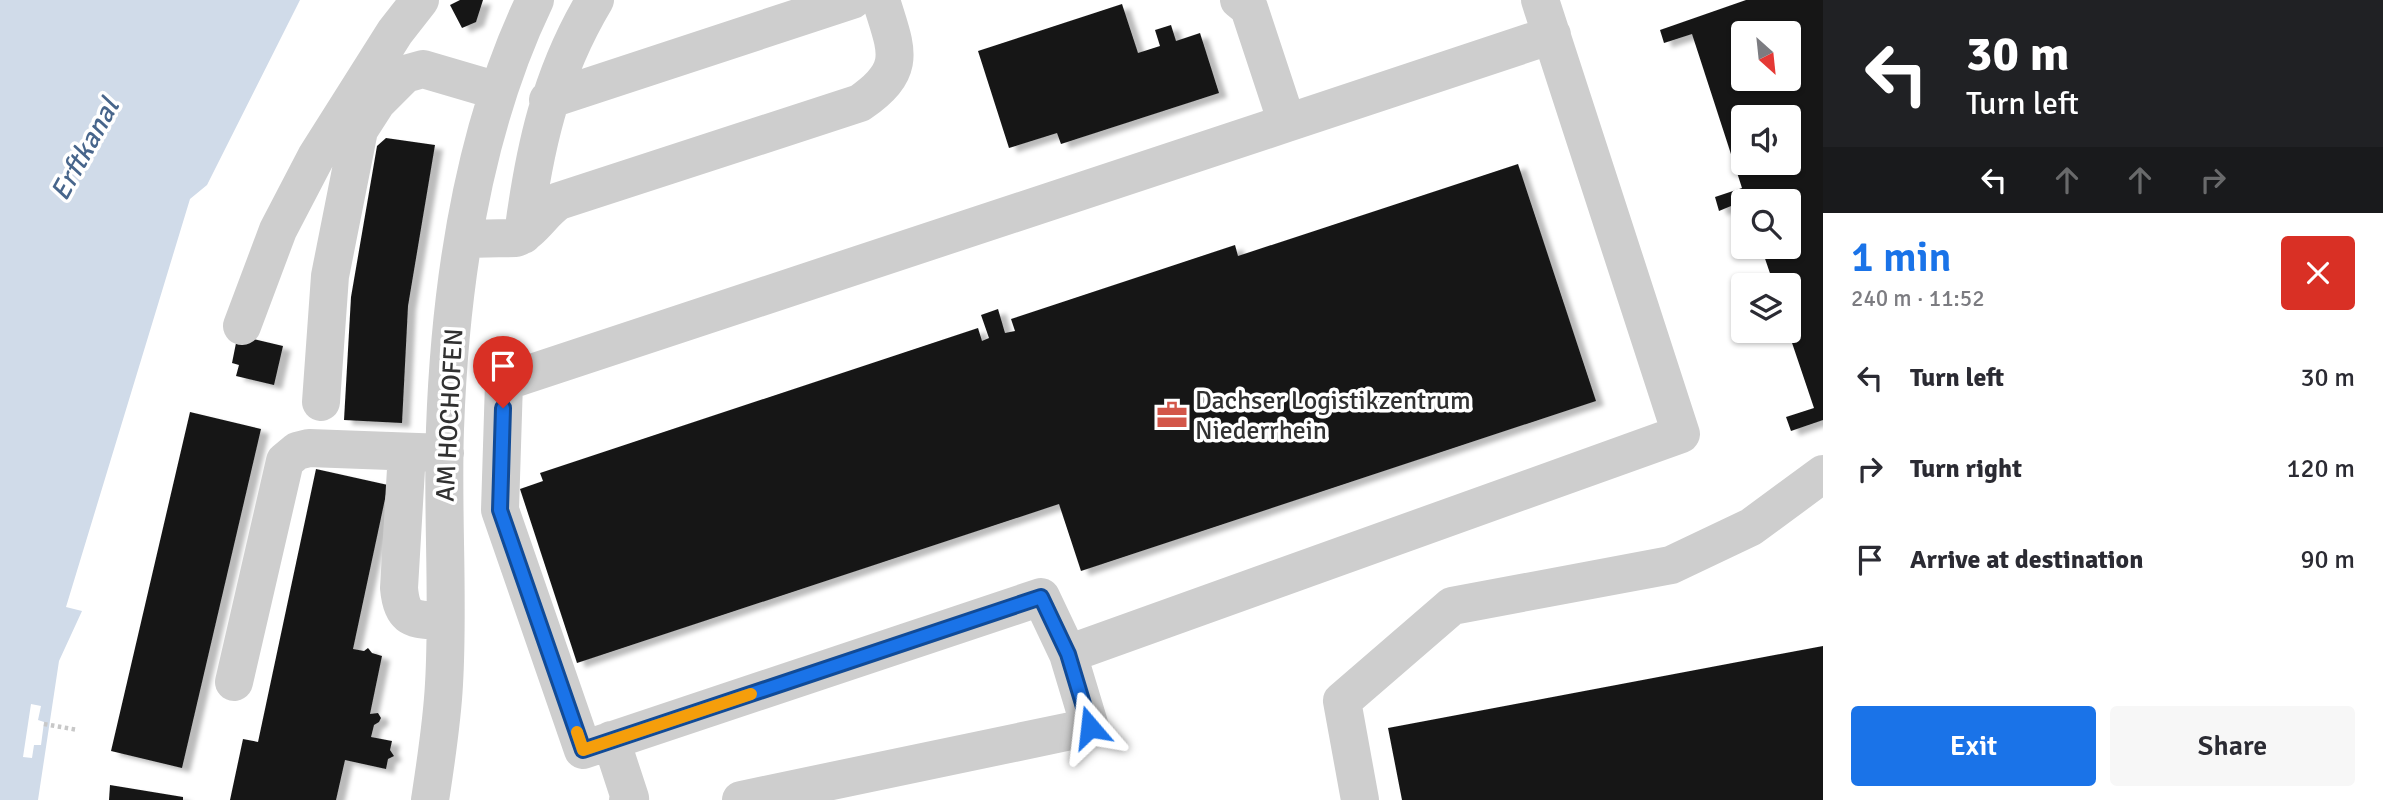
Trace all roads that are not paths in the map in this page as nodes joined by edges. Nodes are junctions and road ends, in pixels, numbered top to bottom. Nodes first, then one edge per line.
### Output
1 (420, 0) edge
2 (535, 0) edge
3 (595, 0) edge
4 (852, 0) edge
5 (881, 0) edge
6 (1254, 3) edge
7 (1546, 18) edge
8 (498, 90) junction
9 (548, 100) junction
10 (1287, 122) junction
11 (523, 235) junction
12 (465, 239) junction
13 (242, 326) dead end
14 (321, 402) dead end
15 (407, 452) junction
16 (445, 453) junction
17 (1823, 474) edge
18 (445, 622) junction
19 (1068, 654) junction
20 (234, 682) dead end
21 (611, 740) junction
22 (639, 799) edge
23 (430, 800) edge
24 (741, 800) edge
25 (1360, 800) edge

1 - 13 street
2 - 8 street, AM HOCHOFEN
3 - 9 street
4 - 9 street
5 - 11 street
6 - 10 street
7 - 10 street
7 - 19 street
8 - 12 street, AM HOCHOFEN
8 - 14 street
9 - 11 street
10 - 21 street
11 - 12 street
12 - 16 street, AM HOCHOFEN
15 - 16 street
15 - 18 street
15 - 20 street
16 - 18 street, AM HOCHOFEN
17 - 25 street
18 - 23 street, AM HOCHOFEN
19 - 21 street
19 - 24 street
21 - 22 street

